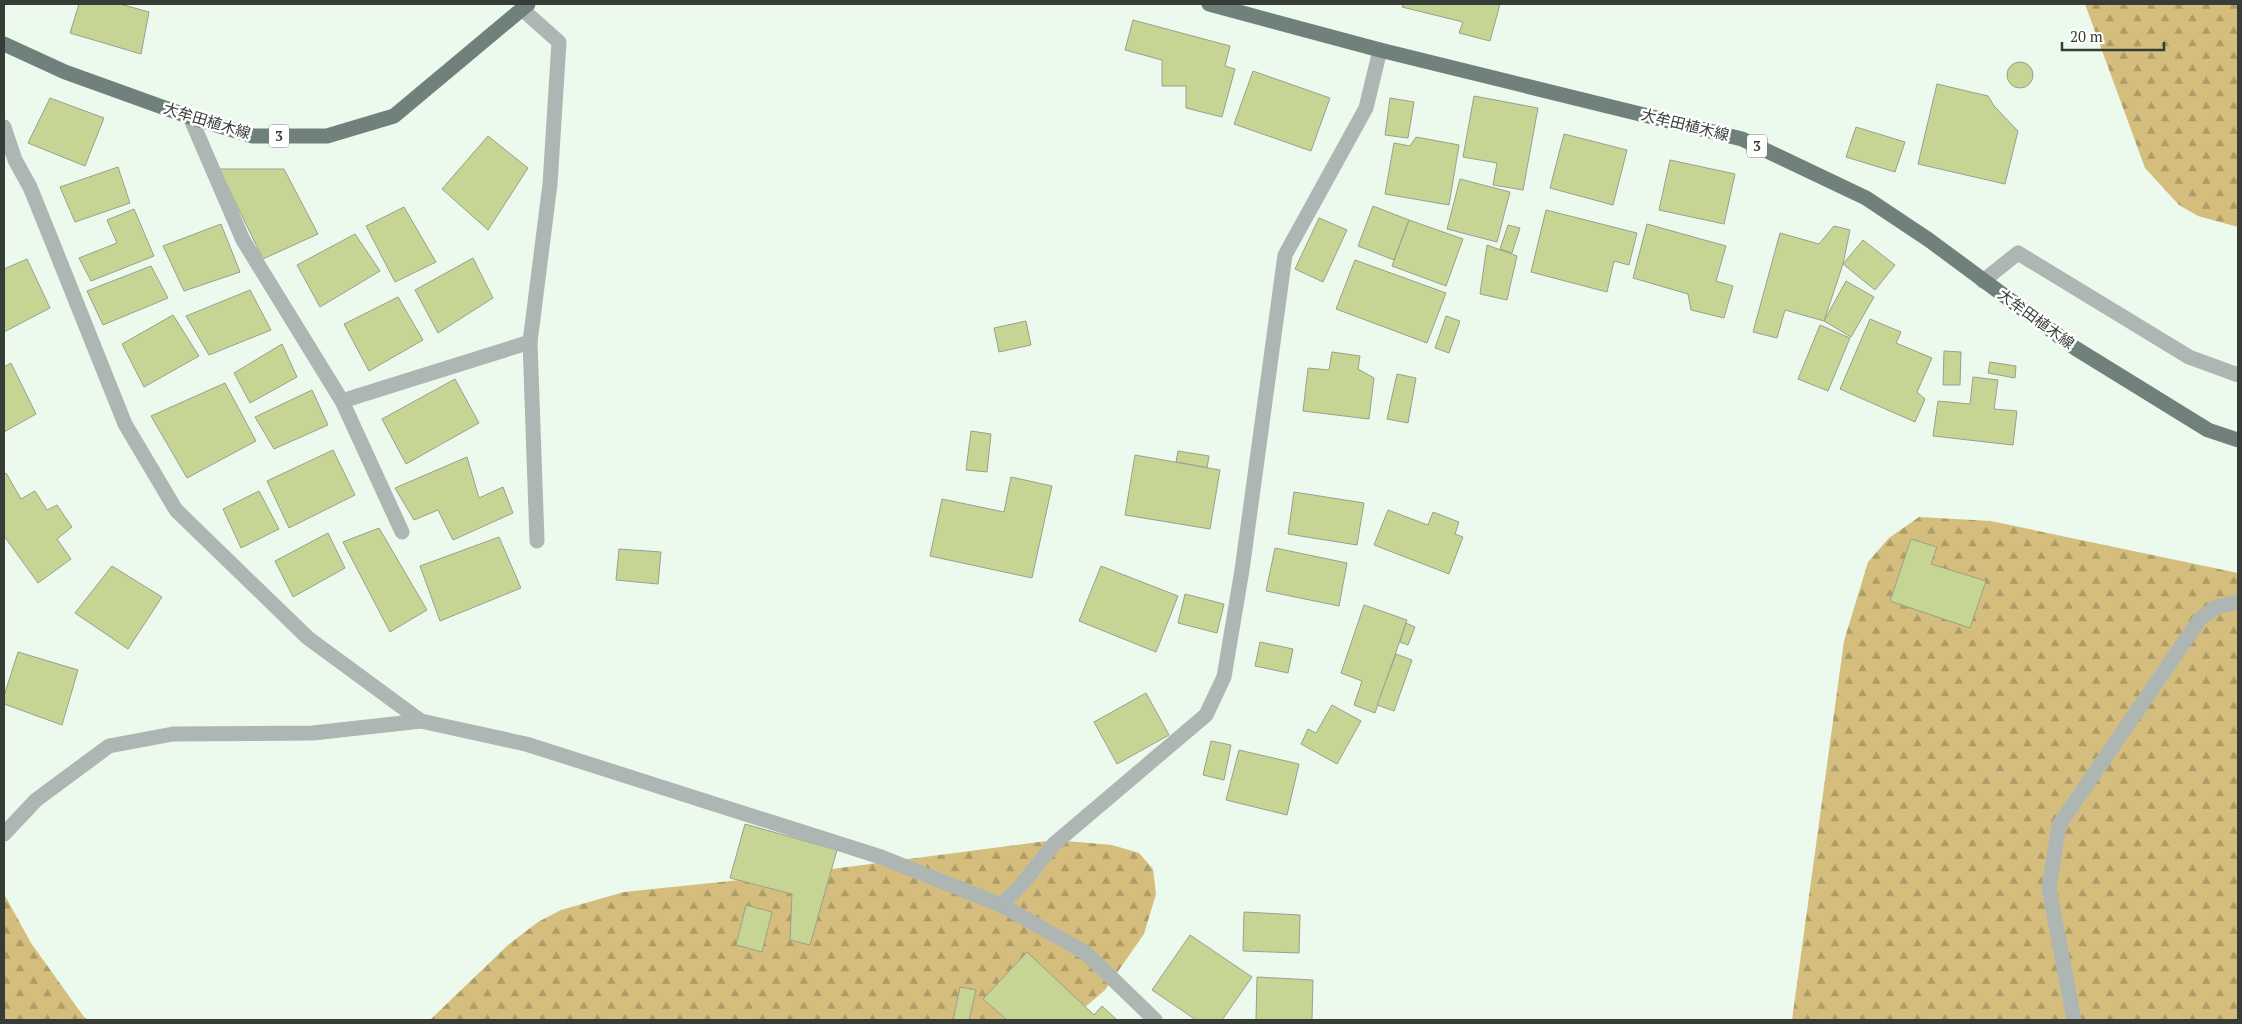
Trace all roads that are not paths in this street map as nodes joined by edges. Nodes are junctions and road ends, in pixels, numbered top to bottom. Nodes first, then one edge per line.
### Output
1 (1209, 4) edge
2 (525, 7) edge
3 (4, 44) edge
4 (1380, 50) junction
5 (190, 118) junction
6 (4, 127) edge
7 (1983, 281) junction
8 (530, 342) junction
9 (2238, 374) edge
10 (342, 401) junction
11 (2238, 440) edge
12 (402, 532) dead end
13 (537, 541) dead end
14 (2238, 602) edge
15 (421, 721) junction
16 (4, 834) edge
17 (1001, 905) junction
18 (1155, 1020) edge
19 (2074, 1020) edge

1 - 4 main road, 大牟田植木線 / 3
2 - 5 main road, 大牟田植木線 / 3
2 - 8 street
3 - 5 main road, 大牟田植木線 / 3
4 - 7 main road, 大牟田植木線 / 3
4 - 17 street
5 - 10 street
6 - 15 street
7 - 9 street
7 - 11 main road, 大牟田植木線 / 3
8 - 10 street
8 - 13 street
10 - 12 street
14 - 19 street
15 - 16 street
15 - 17 street
17 - 18 street

